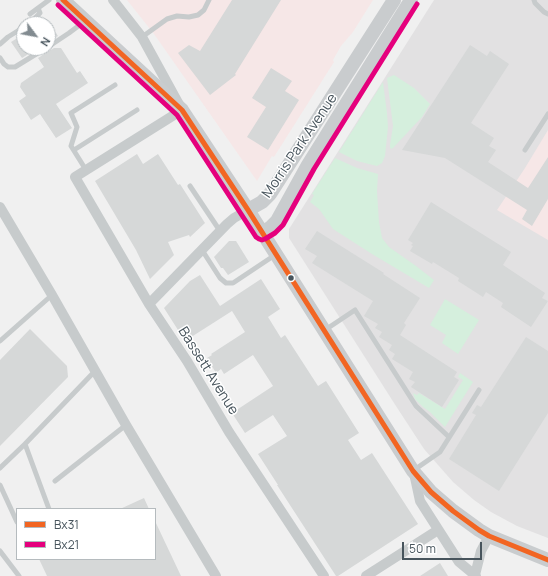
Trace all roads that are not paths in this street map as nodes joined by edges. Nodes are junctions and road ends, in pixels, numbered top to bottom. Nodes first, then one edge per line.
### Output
1 (49, 0) edge
2 (63, 0) edge
3 (113, 0) edge
4 (210, 0) edge
5 (394, 0) edge
6 (411, 0) edge
7 (534, 0) edge
8 (38, 8) junction
9 (30, 14) dead end
10 (548, 14) edge
11 (37, 16) edge
12 (85, 20) junction
13 (16, 32) edge
14 (142, 38) junction
15 (56, 41) edge
16 (0, 44) edge
17 (33, 56) edge
18 (0, 58) edge
19 (115, 85) dead end
20 (138, 110) dead end
21 (182, 110) junction
22 (548, 114) edge
23 (74, 150) junction
24 (525, 150) dead end
25 (86, 170) junction
26 (190, 186) dead end
27 (0, 208) edge
28 (248, 210) junction
29 (220, 231) junction
30 (262, 233) junction
31 (202, 250) junction
32 (276, 254) junction
33 (52, 295) junction
34 (149, 304) junction
35 (325, 330) junction
36 (0, 340) edge
37 (95, 371) junction
38 (479, 390) dead end
39 (126, 424) junction
40 (449, 437) junction
41 (25, 444) junction
42 (0, 468) edge
43 (413, 471) junction
44 (56, 481) dead end
45 (0, 484) edge
46 (49, 508) edge
47 (16, 520) edge
48 (438, 530) junction
49 (489, 536) junction
50 (0, 551) edge
51 (548, 560) edge
52 (19, 576) edge
53 (216, 576) edge
54 (324, 576) edge
55 (366, 576) edge
56 (476, 576) edge

1 - 8 lane
2 - 12 main road
3 - 14 street
4 - 14 lane
5 - 28 main road, Morris Park Avenue
6 - 30 main road, Morris Park Avenue
7 - 10 lane
8 - 9 lane
8 - 11 lane
12 - 15 lane
12 - 21 main road
13 - 16 lane
14 - 21 street
17 - 18 lane
19 - 23 lane
20 - 23 lane
21 - 25 street
21 - 28 main road
22 - 24 lane
23 - 25 lane
25 - 34 street, Bassett Avenue
26 - 29 lane
27 - 33 street
28 - 29 street, Morris Park Avenue
28 - 30 main road
29 - 31 street, Morris Park Avenue
30 - 32 main road
31 - 32 lane
31 - 34 street, Morris Park Avenue
32 - 35 main road
33 - 36 lane
33 - 37 street
34 - 54 street, Bassett Avenue
35 - 40 lane
35 - 43 main road
37 - 39 street
37 - 41 lane
38 - 40 lane
39 - 44 lane
39 - 53 street
40 - 43 lane
41 - 42 lane
41 - 46 lane
43 - 48 street
43 - 49 main road
45 - 47 lane
48 - 55 street
48 - 56 street
49 - 51 main road
49 - 56 street
50 - 52 lane

